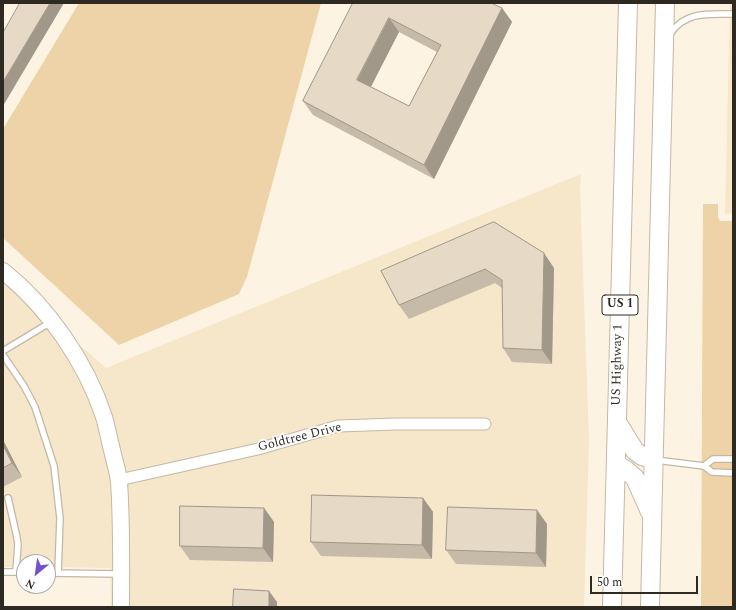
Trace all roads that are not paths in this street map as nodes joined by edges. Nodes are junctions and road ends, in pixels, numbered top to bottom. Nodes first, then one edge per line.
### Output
1 (628, 3) edge
2 (665, 3) edge
3 (733, 14) edge
4 (664, 42) junction
5 (3, 271) edge
6 (52, 321) junction
7 (3, 351) edge
8 (3, 355) edge
9 (617, 422) junction
10 (485, 424) dead end
11 (653, 459) junction
12 (733, 459) edge
13 (616, 464) junction
14 (704, 466) junction
15 (733, 473) edge
16 (119, 480) junction
17 (8, 498) dead end
18 (652, 519) junction
19 (17, 554) edge
20 (3, 572) edge
21 (16, 572) edge
22 (58, 573) joint
23 (121, 574) junction
24 (121, 607) edge
25 (612, 607) edge
26 (650, 607) edge

1 - 9 main road, US Highway 1 / US 1
2 - 4 main road, US 1
3 - 4 lane
4 - 11 main road, US 1
5 - 6 street
6 - 7 lane
6 - 16 street
8 - 22 lane
9 - 11 main road
9 - 13 main road, US Highway 1 / US 1
10 - 16 street, Goldtree Drive
11 - 14 lane
11 - 18 main road, US 1
12 - 14 lane
13 - 18 main road
13 - 25 main road, US Highway 1 / US 1
14 - 15 lane
16 - 23 street
17 - 19 lane
18 - 26 main road, US 1
20 - 21 lane
22 - 23 lane
23 - 24 street

